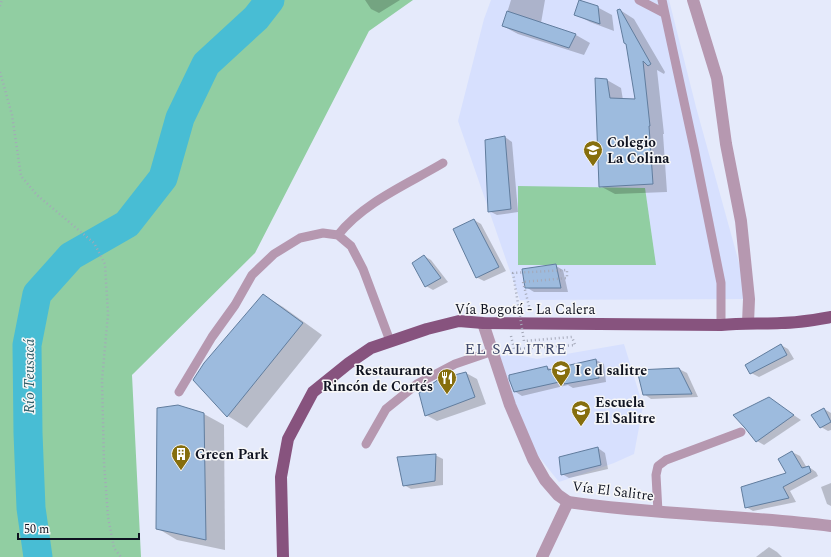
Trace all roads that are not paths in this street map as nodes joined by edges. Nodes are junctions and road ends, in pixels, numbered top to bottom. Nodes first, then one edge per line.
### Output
1 (639, 0) edge
2 (662, 0) edge
3 (693, 0) edge
4 (664, 13) junction
5 (443, 163) dead end
6 (338, 235) junction
7 (831, 317) edge
8 (483, 323) junction
9 (748, 323) junction
10 (721, 325) junction
11 (390, 341) junction
12 (493, 351) junction
13 (179, 392) dead end
14 (741, 432) dead end
15 (366, 444) dead end
16 (568, 502) junction
17 (658, 512) junction
18 (831, 526) edge
19 (283, 557) edge
20 (542, 557) edge

1 - 4 lane
2 - 4 lane
3 - 9 street
4 - 10 lane
5 - 6 lane
6 - 11 lane
6 - 13 lane
7 - 9 main road, Vía Bogotá - La Calera
8 - 10 main road, Vía Bogotá - La Calera
8 - 11 main road, Vía Bogotá - La Calera
8 - 12 street, Vía El Salitre
9 - 10 main road, Vía Bogotá - La Calera
11 - 19 main road, Vía Bogotá - La Calera
12 - 15 lane
12 - 16 street, Vía El Salitre
14 - 17 lane
16 - 17 street, Vía El Salitre
16 - 20 street
17 - 18 street, Vía El Salitre

